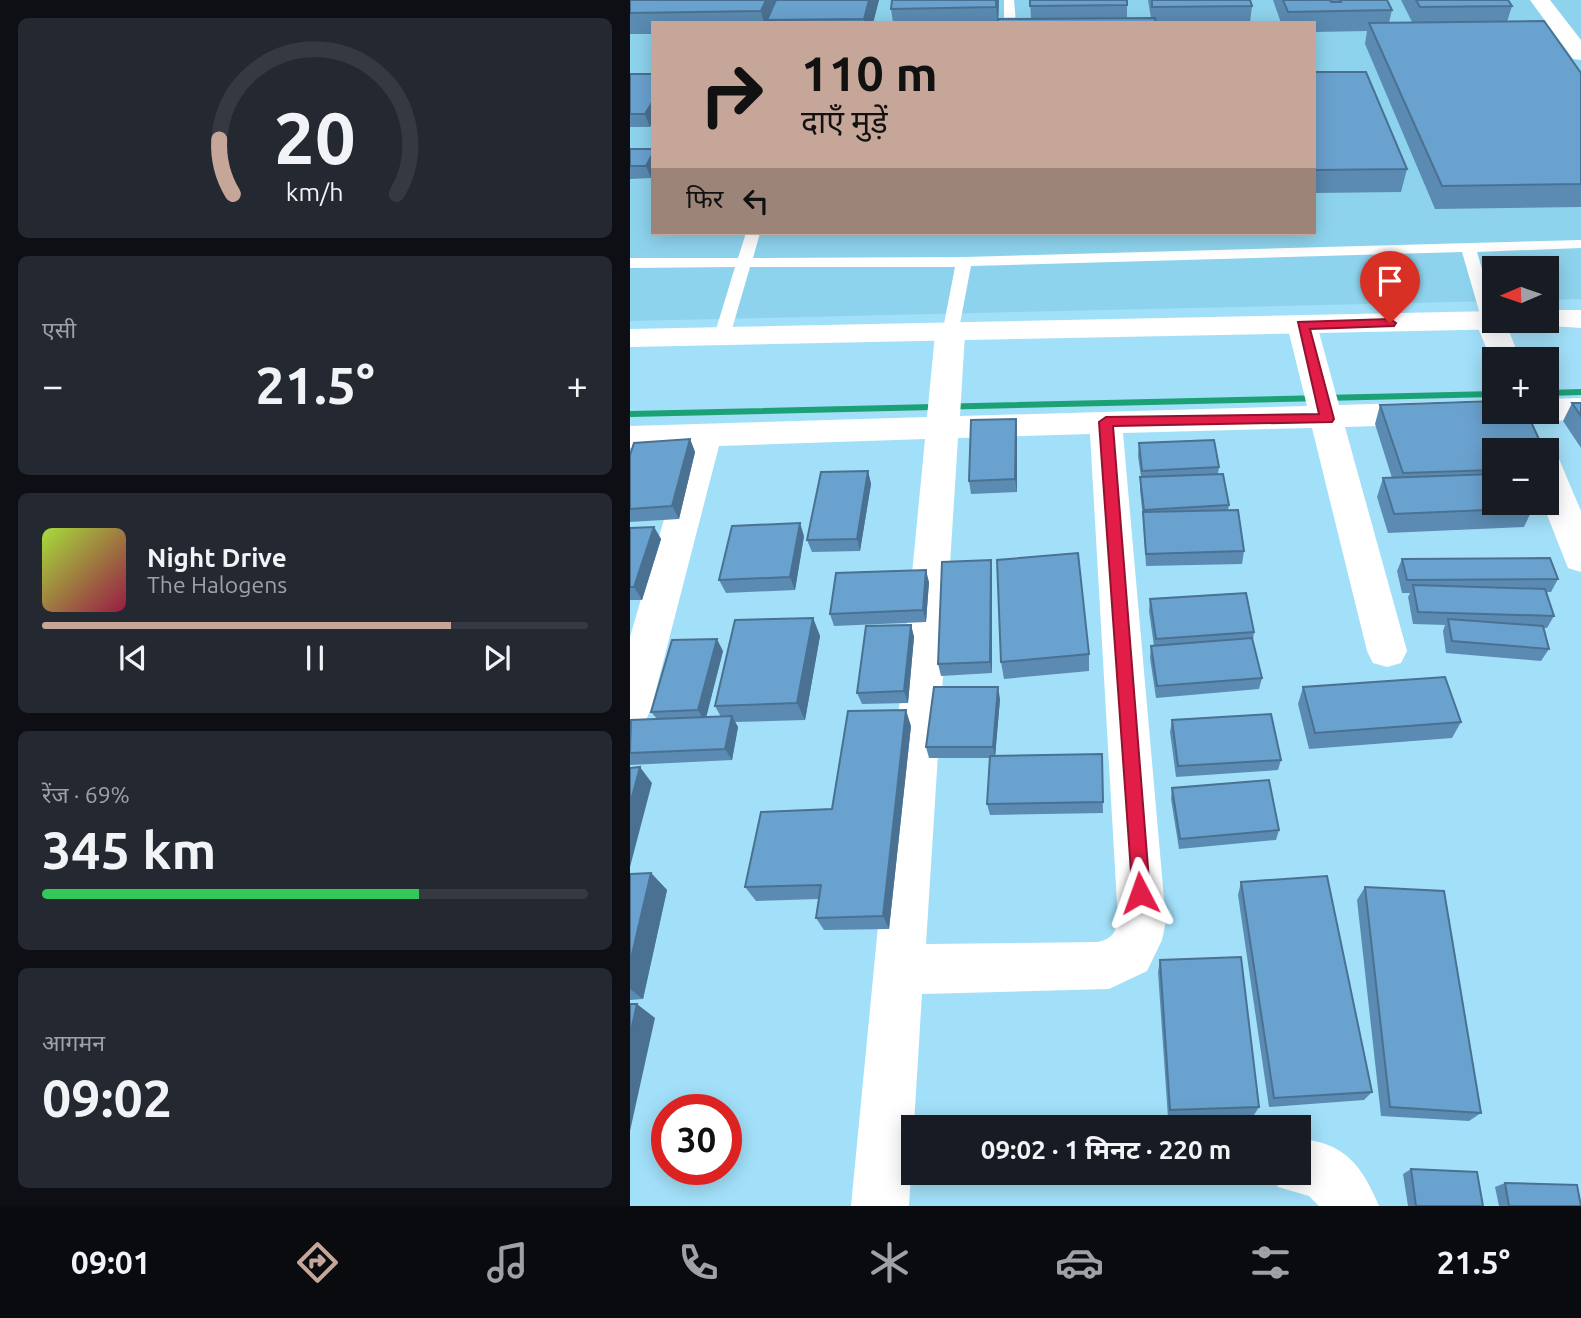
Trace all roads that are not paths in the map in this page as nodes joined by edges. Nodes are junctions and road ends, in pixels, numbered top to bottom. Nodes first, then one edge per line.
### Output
1 (1009, 0) edge
2 (1540, 0) edge
3 (1010, 21) edge
4 (1581, 54) edge
5 (751, 235) edge
6 (1581, 244) edge
7 (1468, 248) junction
8 (743, 262) junction
9 (964, 262) junction
10 (630, 263) edge
11 (1482, 280) edge
12 (1559, 319) edge
13 (1581, 319) edge
14 (1482, 321) edge
15 (1303, 325) junction
16 (950, 334) junction
17 (722, 336) junction
18 (630, 338) edge
19 (1323, 404) junction
20 (1581, 409) edge
21 (1482, 410) edge
22 (1559, 410) edge
23 (945, 413) junction
24 (1106, 422) junction
25 (706, 433) junction
26 (630, 437) edge
27 (1559, 500) edge
28 (1581, 558) edge
29 (1387, 652) dead end
30 (630, 709) edge
31 (901, 969) junction
32 (1311, 1167) edge
33 (892, 1177) edge
34 (1350, 1206) edge

1 - 3 lane
2 - 4 street
5 - 8 lane
6 - 7 lane
7 - 9 lane
7 - 11 lane
8 - 9 lane
8 - 10 lane
8 - 17 lane
9 - 16 lane
12 - 13 street
14 - 15 street
15 - 16 street
15 - 19 street
16 - 17 street
16 - 23 street
17 - 18 street
19 - 21 street
19 - 24 street
19 - 29 street
20 - 22 street
23 - 24 street
23 - 25 street
23 - 31 street
24 - 31 street
25 - 26 street
25 - 30 street
27 - 28 street
31 - 33 street
32 - 34 street

